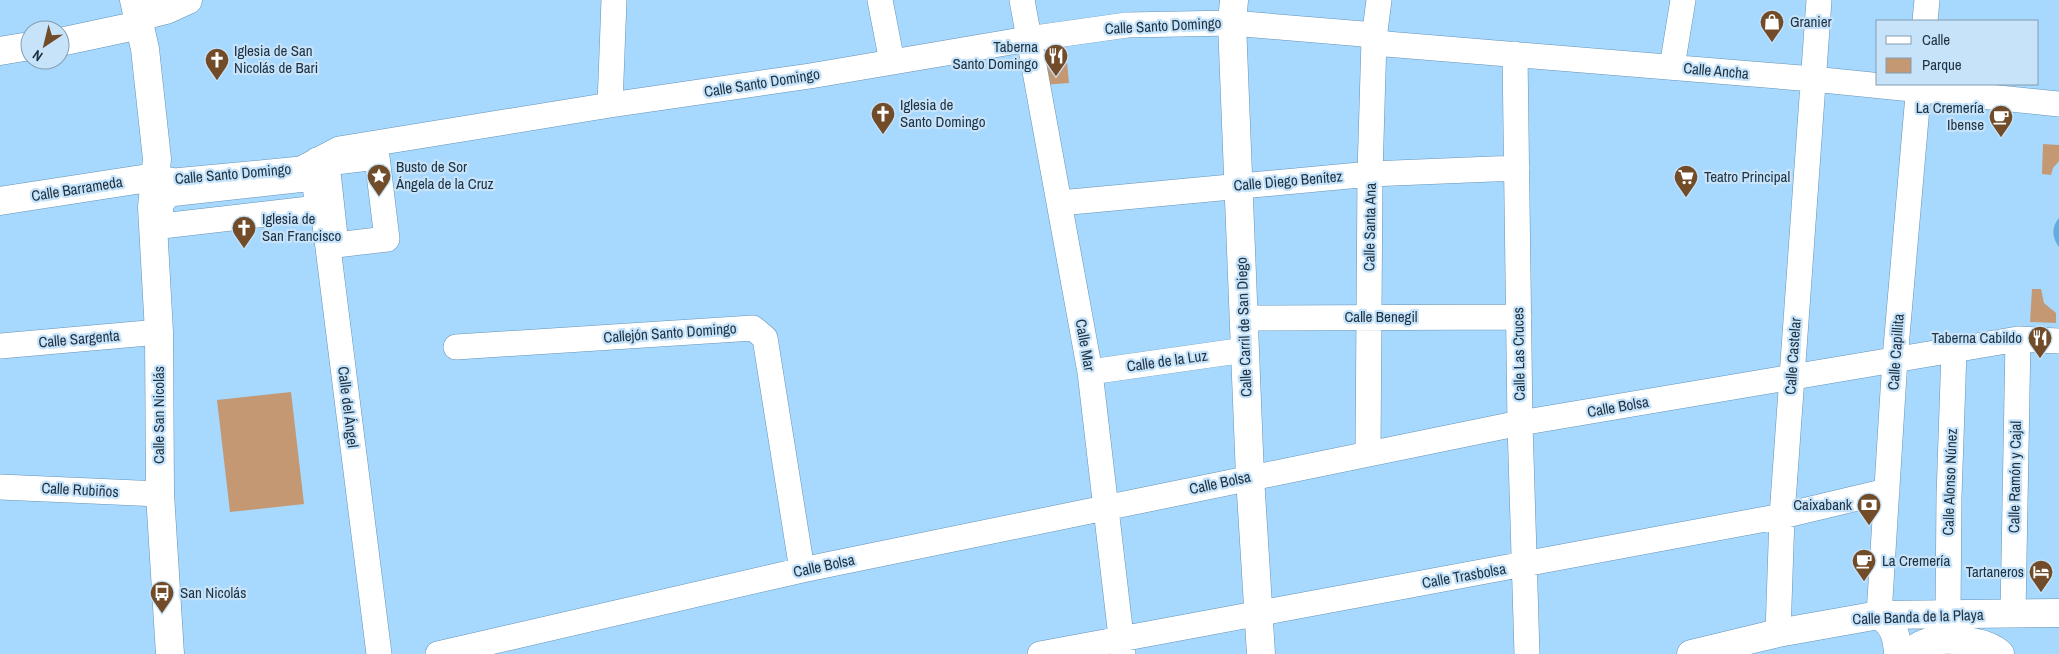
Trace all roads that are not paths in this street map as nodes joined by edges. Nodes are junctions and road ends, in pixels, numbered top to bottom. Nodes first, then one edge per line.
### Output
1 (188, 0) edge
2 (614, 0) edge
3 (880, 0) edge
4 (1022, 0) edge
5 (1379, 0) edge
6 (1683, 0) edge
7 (1819, 0) edge
8 (1927, 0) edge
9 (1233, 11) edge
10 (137, 14) edge
11 (1925, 20) edge
12 (70, 38) edge
13 (1028, 39) junction
14 (1374, 39) junction
15 (20, 48) edge
16 (0, 51) edge
17 (1515, 54) junction
18 (892, 62) junction
19 (1672, 67) junction
20 (1813, 79) junction
21 (1876, 84) edge
22 (1892, 85) edge
23 (1918, 87) edge
24 (2059, 104) edge
25 (610, 105) junction
26 (318, 160) junction
27 (1517, 168) junction
28 (1370, 174) junction
29 (155, 177) junction
30 (1239, 185) junction
31 (0, 201) edge
32 (1060, 203) junction
33 (318, 208) joint
34 (1368, 316) junction
35 (1519, 317) junction
36 (1244, 318) junction
37 (159, 332) junction
38 (2013, 340) junction
39 (2059, 341) edge
40 (0, 346) edge
41 (456, 347) dead end
42 (1245, 350) junction
43 (1954, 351) junction
44 (1895, 359) junction
45 (1090, 372) junction
46 (1792, 377) junction
47 (1520, 423) junction
48 (1368, 453) junction
49 (1250, 477) junction
50 (0, 486) edge
51 (1887, 491) junction
52 (160, 494) junction
53 (1107, 507) junction
54 (1782, 516) junction
55 (1524, 565) junction
56 (802, 570) junction
57 (1258, 613) junction
58 (1948, 613) junction
59 (2059, 613) edge
60 (2013, 614) junction
61 (1879, 615) junction
62 (1778, 633) junction
63 (1123, 646) edge
64 (170, 654) edge
65 (379, 654) edge
66 (438, 654) edge
67 (1040, 654) edge
68 (1262, 654) edge
69 (1527, 654) edge
70 (1691, 654) edge
71 (1898, 654) edge
72 (1911, 654) edge
73 (2000, 654) edge
74 (2011, 654) edge

1 - 10 street
2 - 25 street
3 - 18 street
4 - 13 street, Calle Mar
5 - 14 street, Calle Santa Ana
6 - 19 street
7 - 20 street, Calle Castelar
8 - 11 street
9 - 13 street, Calle Santo Domingo
9 - 14 street, Calle Santo Domingo
9 - 30 street, Calle Carril de San Diego
10 - 12 street
10 - 29 street, Calle San Nicolás
13 - 18 street, Calle Santo Domingo
13 - 32 street, Calle Mar
14 - 17 street, Calle Ancha
14 - 28 street, Calle Santa Ana
15 - 16 street
17 - 19 street, Calle Ancha
17 - 27 street, Calle Las Cruces
18 - 25 street, Calle Santo Domingo
19 - 20 street, Calle Ancha
20 - 21 street, Calle Ancha
20 - 46 street, Calle Castelar
22 - 23 street, Calle Ancha
23 - 24 street, Calle Ancha
23 - 44 street, Calle Capillita
25 - 26 street, Calle Santo Domingo
26 - 29 street, Calle Santo Domingo
26 - 65 street, Calle del Ángel
27 - 28 street, Calle Diego Benítez
27 - 35 street, Calle Las Cruces
28 - 30 street, Calle Diego Benítez
28 - 34 street, Calle Santa Ana
29 - 31 street, Calle Barrameda
29 - 37 street, Calle San Nicolás
30 - 32 street, Calle Diego Benítez
30 - 36 street, Calle Carril de San Diego
32 - 45 street, Calle Mar
33 - 33 street
34 - 35 street, Calle Benegil
34 - 36 street, Calle Benegil
34 - 48 street, Calle Santa Ana
35 - 47 street, Calle Las Cruces
36 - 42 street, Calle Carril de San Diego
37 - 40 street, Calle Sargenta
37 - 52 street, Calle San Nicolás
38 - 39 street, Calle Bolsa
38 - 43 street, Calle Bolsa
38 - 60 street, Calle Ramón y Cajal
41 - 56 street, Callejón Santo Domingo
42 - 45 street, Calle de la Luz
42 - 49 street, Calle Carril de San Diego
43 - 44 street, Calle Bolsa
43 - 58 street, Calle Alonso Núnez
44 - 46 street, Calle Bolsa
44 - 51 street, Calle Capillita
45 - 53 street, Calle Mar
46 - 47 street, Calle Bolsa
46 - 54 street, Calle Castelar
47 - 48 street, Calle Bolsa
47 - 55 street, Calle Las Cruces
48 - 49 street, Calle Bolsa
49 - 53 street, Calle Bolsa
49 - 57 street, Calle Carril de San Diego
50 - 52 street, Calle Rubiños
51 - 54 street, Calle Trasbolsa
51 - 61 street, Calle Capillita
52 - 64 street, Calle San Nicolás
53 - 56 street, Calle Bolsa
53 - 63 street, Calle Mar
54 - 55 street, Calle Trasbolsa
54 - 62 street, Calle Castelar
55 - 57 street, Calle Trasbolsa
55 - 69 street, Calle Las Cruces
56 - 66 street, Calle Bolsa
57 - 63 street, Calle Trasbolsa
57 - 68 street, Calle Carril de San Diego
58 - 60 street, Calle Banda de la Playa
58 - 61 street, Calle Banda de la Playa
59 - 60 street, Calle Banda de la Playa
60 - 74 street
61 - 62 street, Calle Banda de la Playa
61 - 71 street
62 - 70 street, Calle Banda de la Playa
63 - 67 street, Calle Trasbolsa
72 - 73 street

